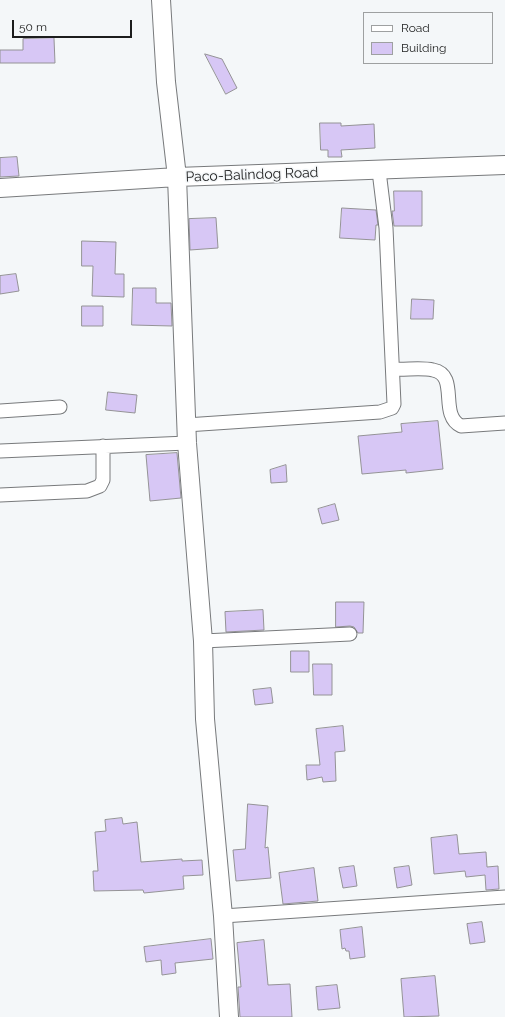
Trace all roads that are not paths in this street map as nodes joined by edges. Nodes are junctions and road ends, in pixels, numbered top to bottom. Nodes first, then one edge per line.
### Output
1 (161, 0) edge
2 (505, 165) edge
3 (379, 171) junction
4 (177, 177) junction
5 (0, 188) edge
6 (393, 369) junction
7 (60, 407) dead end
8 (0, 411) edge
9 (505, 423) edge
10 (187, 434) junction
11 (103, 446) junction
12 (0, 451) edge
13 (0, 495) edge
14 (350, 634) dead end
15 (203, 641) junction
16 (505, 897) edge
17 (223, 916) junction
18 (229, 1017) edge

1 - 4 street
2 - 3 street, Paco-Balindog Road
3 - 4 street, Paco-Balindog Road
3 - 6 street
4 - 5 street, Paco-Balindog Road
4 - 10 street
6 - 9 street
6 - 10 street
7 - 8 street
10 - 11 street
10 - 15 street
11 - 12 street
11 - 13 street
14 - 15 street
15 - 17 street
16 - 17 street
17 - 18 street

